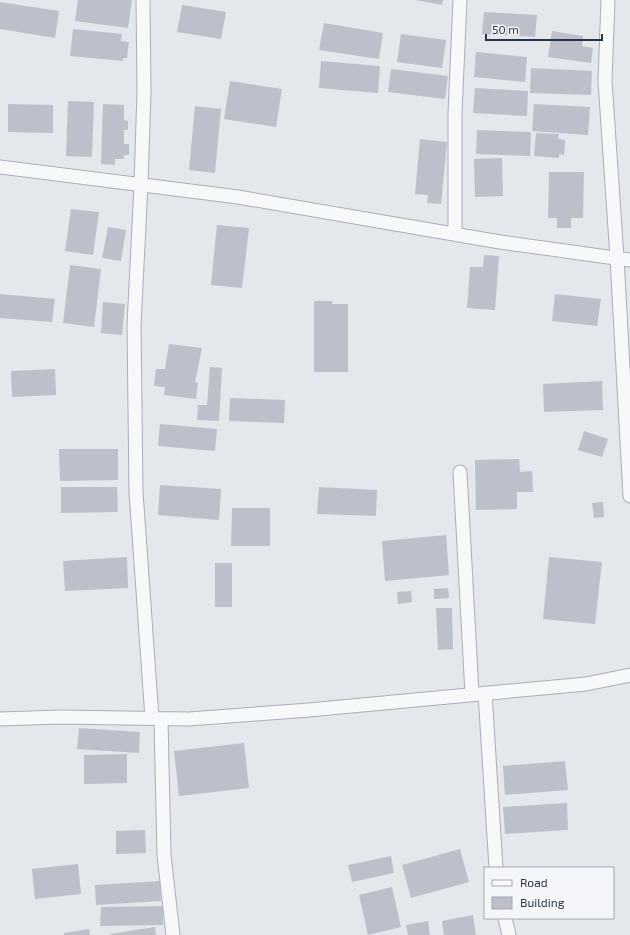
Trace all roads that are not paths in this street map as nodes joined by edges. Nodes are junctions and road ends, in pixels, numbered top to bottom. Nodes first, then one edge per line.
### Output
1 (143, 0) edge
2 (460, 0) edge
3 (608, 0) edge
4 (0, 167) edge
5 (141, 185) junction
6 (456, 234) junction
7 (624, 259) edge
8 (460, 472) dead end
9 (630, 496) edge
10 (630, 675) edge
11 (479, 694) junction
12 (157, 718) junction
13 (0, 719) edge
14 (496, 867) edge
15 (505, 919) edge
16 (172, 935) edge
17 (509, 935) edge

1 - 5 street
2 - 6 street
3 - 7 street
4 - 5 street
5 - 6 street
5 - 12 street
6 - 7 street
7 - 9 street
8 - 11 street
10 - 11 street
11 - 12 street
11 - 14 street
12 - 13 street
12 - 16 street
15 - 17 street

